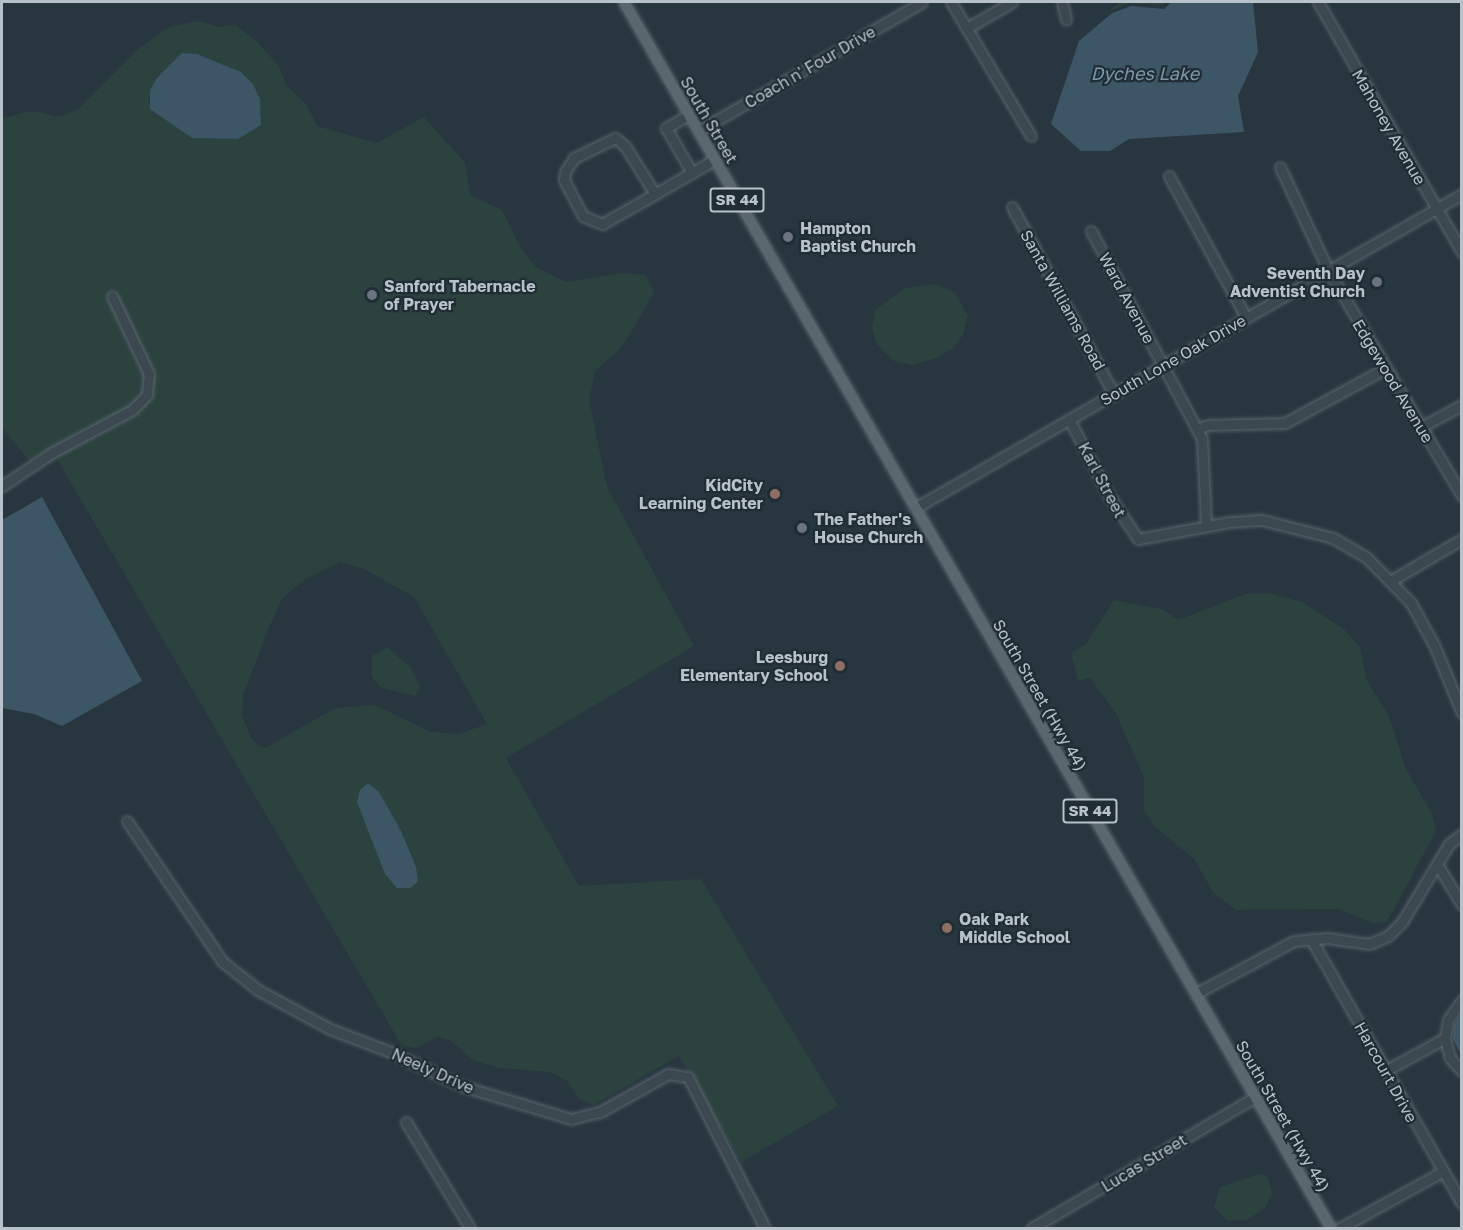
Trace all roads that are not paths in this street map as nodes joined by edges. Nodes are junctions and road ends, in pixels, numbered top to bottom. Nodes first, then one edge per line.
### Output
1 (624, 2) edge
2 (922, 2) edge
3 (951, 2) edge
4 (1012, 2) edge
5 (1062, 2) edge
6 (1318, 2) edge
7 (1066, 20) dead end
8 (967, 28) junction
9 (688, 115) junction
10 (698, 131) junction
11 (1031, 136) dead end
12 (714, 160) junction
13 (1280, 168) dead end
14 (692, 172) junction
15 (1169, 176) dead end
16 (655, 194) junction
17 (1461, 194) edge
18 (1012, 207) dead end
19 (1436, 209) junction
20 (1091, 231) dead end
21 (1461, 252) edge
22 (1328, 270) junction
23 (112, 296) dead end
24 (1246, 317) junction
25 (1163, 365) junction
26 (1386, 368) junction
27 (1114, 394) junction
28 (1461, 405) edge
29 (858, 409) joint
30 (1069, 419) junction
31 (1421, 428) junction
32 (1197, 429) junction
33 (2, 486) edge
34 (1461, 496) edge
35 (915, 508) junction
36 (1206, 525) junction
37 (1461, 539) edge
38 (1392, 580) junction
39 (1461, 713) edge
40 (127, 821) dead end
41 (1461, 834) edge
42 (1437, 864) junction
43 (1461, 905) edge
44 (1311, 939) junction
45 (1195, 994) junction
46 (1461, 1000) edge
47 (1445, 1038) junction
48 (1386, 1071) junction
49 (1461, 1072) edge
50 (1255, 1097) junction
51 (406, 1122) dead end
52 (1442, 1172) junction
53 (1461, 1204) edge
54 (470, 1228) edge
55 (765, 1228) edge
56 (1032, 1228) edge
57 (1331, 1228) edge
58 (1341, 1228) edge

1 - 9 main road, South Street / SR 44
2 - 10 street, Coach n' Four Drive
3 - 8 street
4 - 8 street
5 - 7 street
6 - 19 street, Mahoney Avenue
8 - 11 street
9 - 10 main road, South Street / SR 44
9 - 14 street
10 - 12 main road, South Street / SR 44
12 - 14 street
12 - 29 main road, South Street / SR 44
13 - 22 street, Edgewood Avenue
14 - 16 street
15 - 24 street
16 - 16 street
17 - 19 street, South Lone Oak Drive
18 - 27 street, Santa Williams Road
19 - 21 street, Mahoney Avenue
19 - 22 street, South Lone Oak Drive
20 - 25 street, Ward Avenue
22 - 24 street, South Lone Oak Drive
22 - 26 street, Edgewood Avenue
23 - 33 street
24 - 25 street, South Lone Oak Drive
25 - 27 street, South Lone Oak Drive
25 - 32 street, Ward Avenue
26 - 31 street, Edgewood Avenue
26 - 32 street
27 - 30 street, South Lone Oak Drive
28 - 31 street
29 - 35 main road, South Street (Hwy 44) / SR 44
30 - 35 street, South Lone Oak Drive
30 - 36 street, Karl Street
31 - 34 street, Edgewood Avenue
32 - 36 street, Ward Avenue
35 - 45 main road, South Street (Hwy 44) / SR 44
36 - 38 street
37 - 38 street
38 - 39 street
40 - 55 street, Neely Drive
41 - 42 street
42 - 43 street
42 - 44 street
44 - 45 street
44 - 48 street, Harcourt Drive
45 - 50 main road, South Street (Hwy 44) / SR 44
46 - 47 street
47 - 48 street
47 - 49 street
48 - 52 street, Harcourt Drive
50 - 56 street, Lucas Street
50 - 57 main road, South Street (Hwy 44) / SR 44
51 - 54 street
52 - 53 street, Harcourt Drive
52 - 58 street

